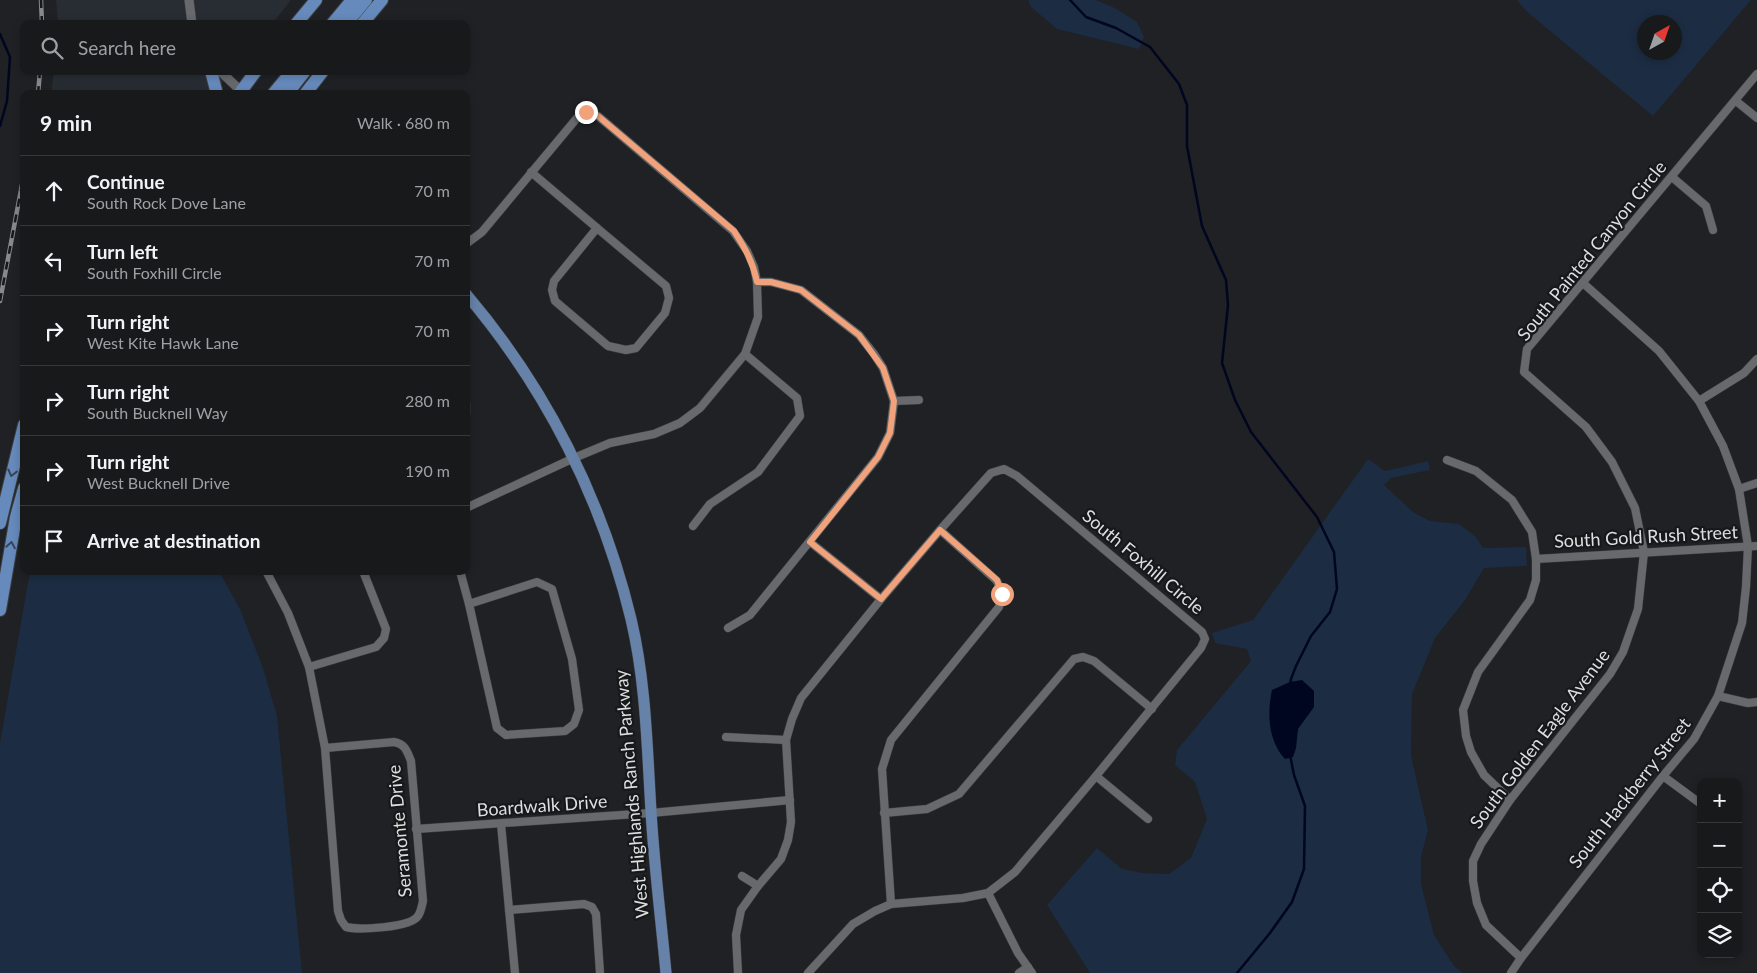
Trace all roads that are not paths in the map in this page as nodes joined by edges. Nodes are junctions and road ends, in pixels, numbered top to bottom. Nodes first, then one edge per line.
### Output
1 (189, 0) edge
2 (316, 0) edge
3 (352, 0) edge
4 (366, 0) edge
5 (382, 0) edge
6 (192, 20) edge
7 (299, 20) edge
8 (335, 20) edge
9 (349, 20) edge
10 (365, 20) edge
11 (1757, 74) edge
12 (212, 75) edge
13 (224, 75) edge
14 (253, 75) edge
15 (289, 75) edge
16 (302, 75) edge
17 (320, 75) edge
18 (216, 90) edge
19 (239, 90) edge
20 (244, 90) edge
21 (276, 90) edge
22 (290, 90) edge
23 (308, 90) edge
24 (1736, 101) junction
25 (1757, 118) edge
26 (531, 172) junction
27 (1672, 177) junction
28 (597, 228) junction
29 (1713, 230) dead end
30 (470, 241) edge
31 (757, 282) junction
32 (1583, 283) junction
33 (470, 299) edge
34 (745, 354) junction
35 (1757, 359) edge
36 (919, 400) dead end
37 (894, 401) junction
38 (1699, 401) junction
39 (20, 442) edge
40 (574, 458) junction
41 (1447, 460) dead end
42 (1757, 483) edge
43 (1739, 489) junction
44 (20, 502) edge
45 (470, 506) edge
46 (0, 524) edge
47 (692, 526) dead end
48 (940, 530) junction
49 (810, 542) junction
50 (1753, 546) edge
51 (1644, 552) junction
52 (1536, 559) junction
53 (268, 575) edge
54 (365, 575) edge
55 (461, 575) edge
56 (881, 599) junction
57 (469, 604) junction
58 (0, 610) edge
59 (728, 628) dead end
60 (309, 667) junction
61 (1718, 696) junction
62 (1757, 702) edge
63 (1152, 709) junction
64 (726, 737) dead end
65 (786, 740) junction
66 (325, 748) junction
67 (1096, 776) junction
68 (1663, 776) junction
69 (790, 800) junction
70 (1510, 800) junction
71 (1697, 801) edge
72 (651, 813) junction
73 (884, 813) junction
74 (1148, 819) dead end
75 (502, 824) junction
76 (416, 830) junction
77 (742, 876) dead end
78 (758, 886) junction
79 (988, 893) junction
80 (891, 904) junction
81 (509, 910) junction
82 (1521, 958) junction
83 (1030, 970) edge
84 (515, 973) edge
85 (600, 973) edge
86 (666, 973) edge
87 (738, 973) edge
88 (808, 973) edge
89 (1019, 973) edge
90 (1511, 973) edge

1 - 6 street
2 - 7 highway
3 - 8 highway
4 - 9 highway
5 - 10 highway
11 - 24 street, South Painted Canyon Circle
12 - 18 highway
13 - 19 street
14 - 20 highway
15 - 21 highway
16 - 22 highway
17 - 23 highway
24 - 25 street
24 - 27 street, South Painted Canyon Circle
26 - 28 street
26 - 30 street
26 - 31 street
27 - 29 street
27 - 32 street, South Painted Canyon Circle
28 - 28 street
31 - 34 street
31 - 37 street
32 - 38 street, South Hackberry Street
32 - 51 street, South Painted Canyon Circle
33 - 40 main road, West Highlands Ranch Parkway
34 - 40 street
34 - 47 street
35 - 38 street
36 - 37 street
37 - 49 street
38 - 43 street, South Hackberry Street
39 -> 46 highway
40 - 45 street
40 - 72 main road, West Highlands Ranch Parkway
41 - 52 street
42 - 43 street
43 - 50 street, South Hackberry Street
58 -> 44 highway
48 - 56 street, South Foxhill Circle
48 - 63 street, South Foxhill Circle
48 - 73 street
49 - 56 street
49 - 59 street
50 - 51 street, South Gold Rush Street
50 - 61 street, South Hackberry Street
51 - 52 street, South Gold Rush Street
51 - 70 street, South Golden Eagle Avenue
52 - 70 street
53 - 60 street, Seramonte Drive
54 - 60 street
55 - 57 street
56 - 65 street, South Foxhill Circle
57 - 57 street
60 - 66 street, Seramonte Drive
61 - 62 street
61 - 68 street, South Hackberry Street
63 - 67 street, South Foxhill Circle
63 - 73 street
64 - 65 street
65 - 69 street, South Foxhill Circle
66 - 76 street, Seramonte Drive
66 - 76 street, Seramonte Drive
67 - 74 street
67 - 79 street, South Foxhill Circle
68 - 71 street
68 - 82 street, South Hackberry Street
69 - 72 street, Boardwalk Drive
69 - 78 street, South Foxhill Circle
70 - 82 street, South Golden Eagle Avenue
72 - 75 street, Boardwalk Drive
72 - 86 main road, West Highlands Ranch Parkway
73 - 80 street
75 - 76 street, Boardwalk Drive
75 - 81 street
77 - 78 street
78 - 87 street, South Foxhill Circle
79 - 80 street, South Foxhill Circle
79 - 83 street
80 - 88 street, South Foxhill Circle
81 - 84 street
81 - 85 street
82 - 90 street, South Hackberry Street
83 - 89 street

